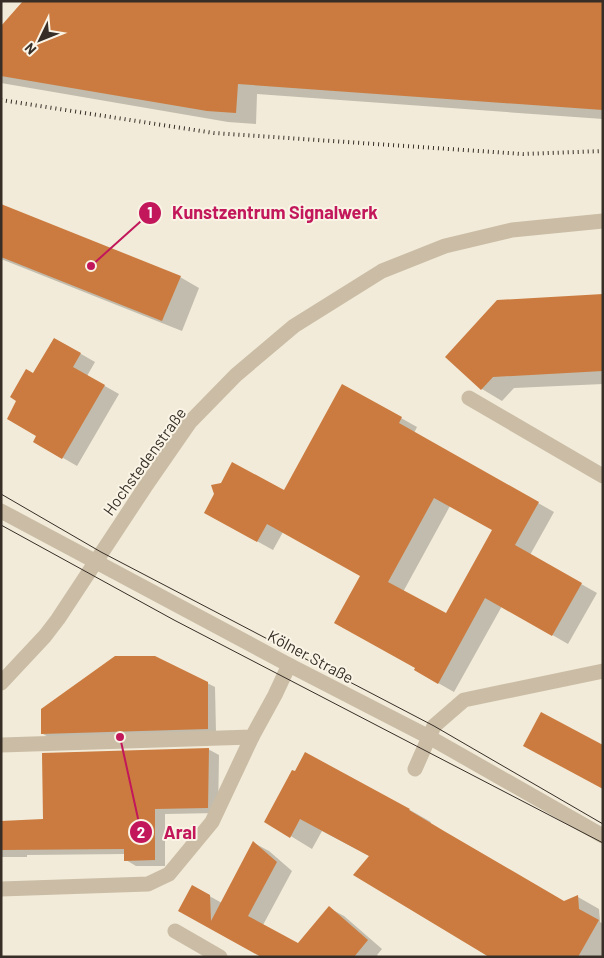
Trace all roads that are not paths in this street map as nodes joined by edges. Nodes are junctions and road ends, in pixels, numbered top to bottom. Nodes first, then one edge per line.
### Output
1 (603, 221) edge
2 (468, 398) dead end
3 (603, 476) edge
4 (1, 510) edge
5 (95, 562) junction
6 (289, 665) junction
7 (603, 671) edge
8 (1, 683) edge
9 (429, 737) junction
10 (252, 738) junction
11 (1, 745) edge
12 (416, 769) dead end
13 (603, 836) edge
14 (1, 889) edge
15 (175, 931) dead end
16 (210, 954) edge

1 - 5 street, Hochstedenstraße
2 - 3 street
4 - 5 street, Kölner Straße
5 - 6 street, Kölner Straße
5 - 8 street, Hochstedenstraße
6 - 9 street, Kölner Straße
6 - 10 street
7 - 9 street
9 - 12 street
9 - 13 street, Kölner Straße
10 - 11 street
10 - 14 street
15 - 16 street

